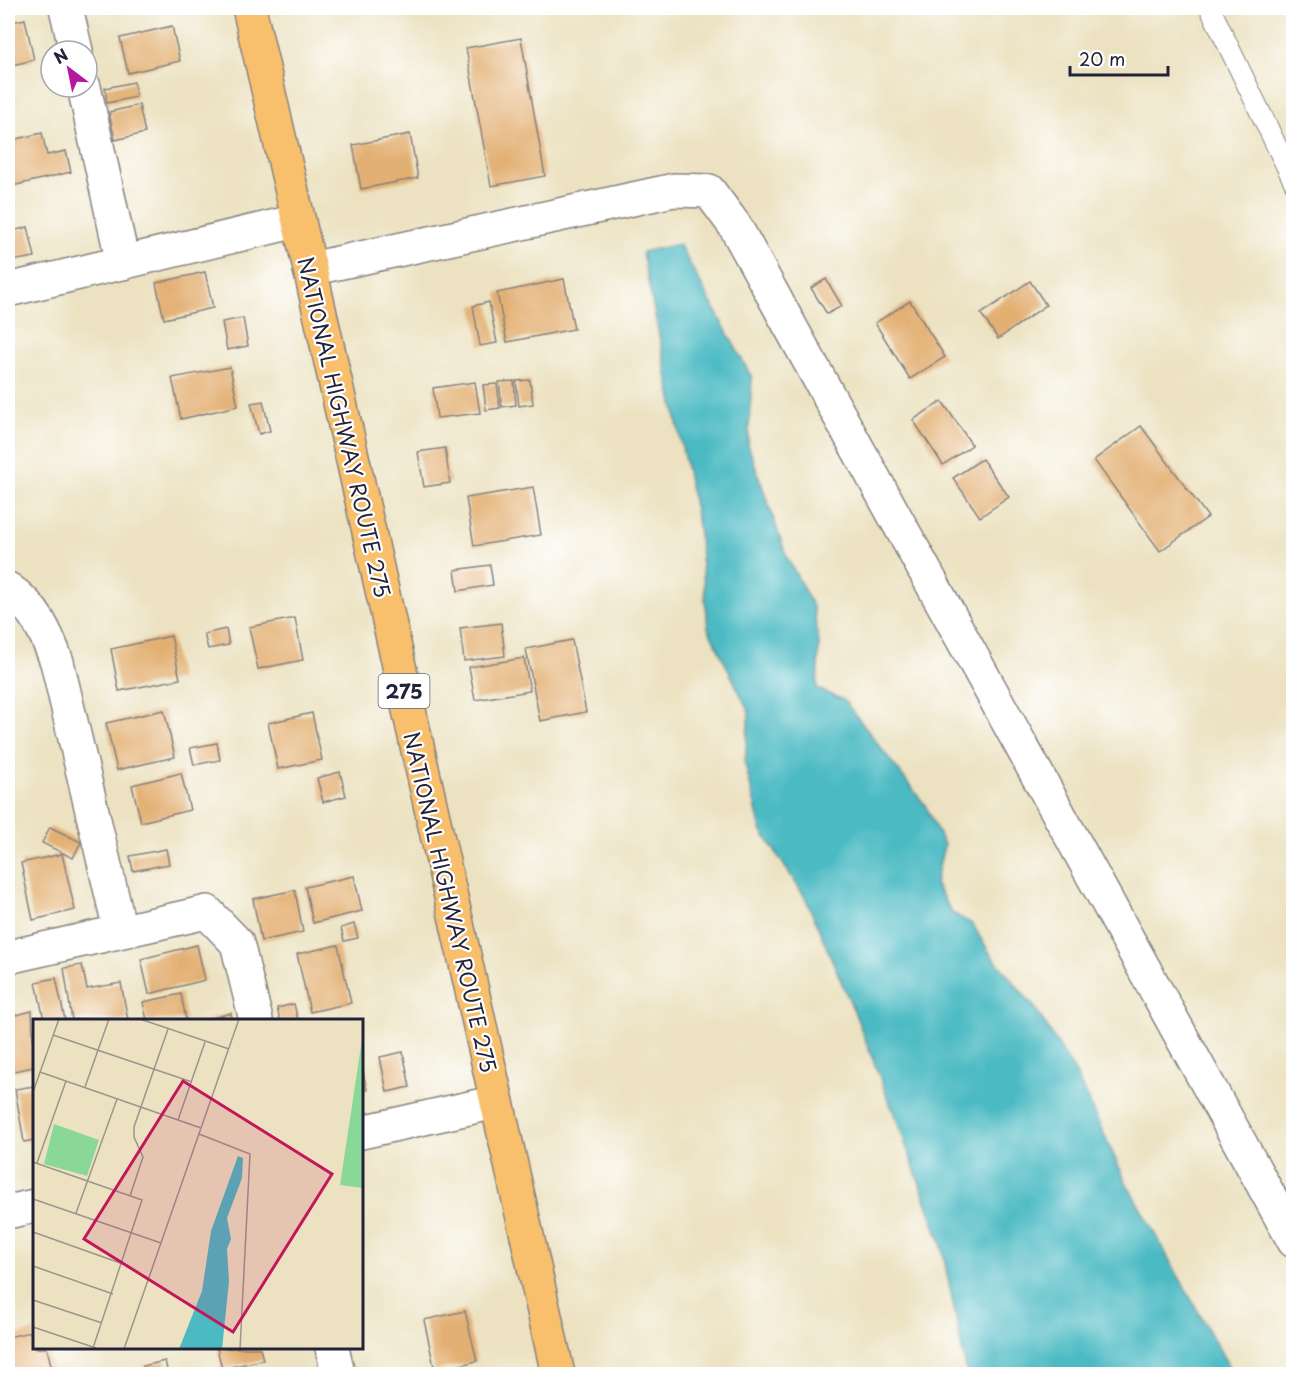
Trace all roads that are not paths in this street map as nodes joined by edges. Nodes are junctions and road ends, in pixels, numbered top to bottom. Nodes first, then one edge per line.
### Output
1 (66, 8) edge
2 (249, 8) edge
3 (1210, 8) edge
4 (73, 39) edge
5 (87, 99) edge
6 (1293, 182) edge
7 (297, 221) junction
8 (123, 263) junction
9 (310, 269) junction
10 (8, 290) edge
11 (8, 590) edge
12 (120, 930) junction
13 (8, 957) edge
14 (256, 1019) edge
15 (496, 1102) junction
16 (363, 1132) edge
17 (33, 1206) edge
18 (8, 1212) edge
19 (1293, 1241) edge
20 (332, 1349) edge
21 (338, 1374) edge
22 (558, 1374) edge

1 - 4 street
2 - 7 highway, NATIONAL HIGHWAY ROUTE 275 / 275
3 - 6 lane
5 - 8 street
7 - 8 street
7 - 9 highway, NATIONAL HIGHWAY ROUTE 275 / 275
8 - 10 street
9 - 15 highway, NATIONAL HIGHWAY ROUTE 275 / 275
9 - 19 street
11 - 12 street
12 - 13 street
12 - 14 street
15 - 16 street
15 - 22 highway, NATIONAL HIGHWAY ROUTE 275 / 275
17 - 18 street
20 - 21 street

